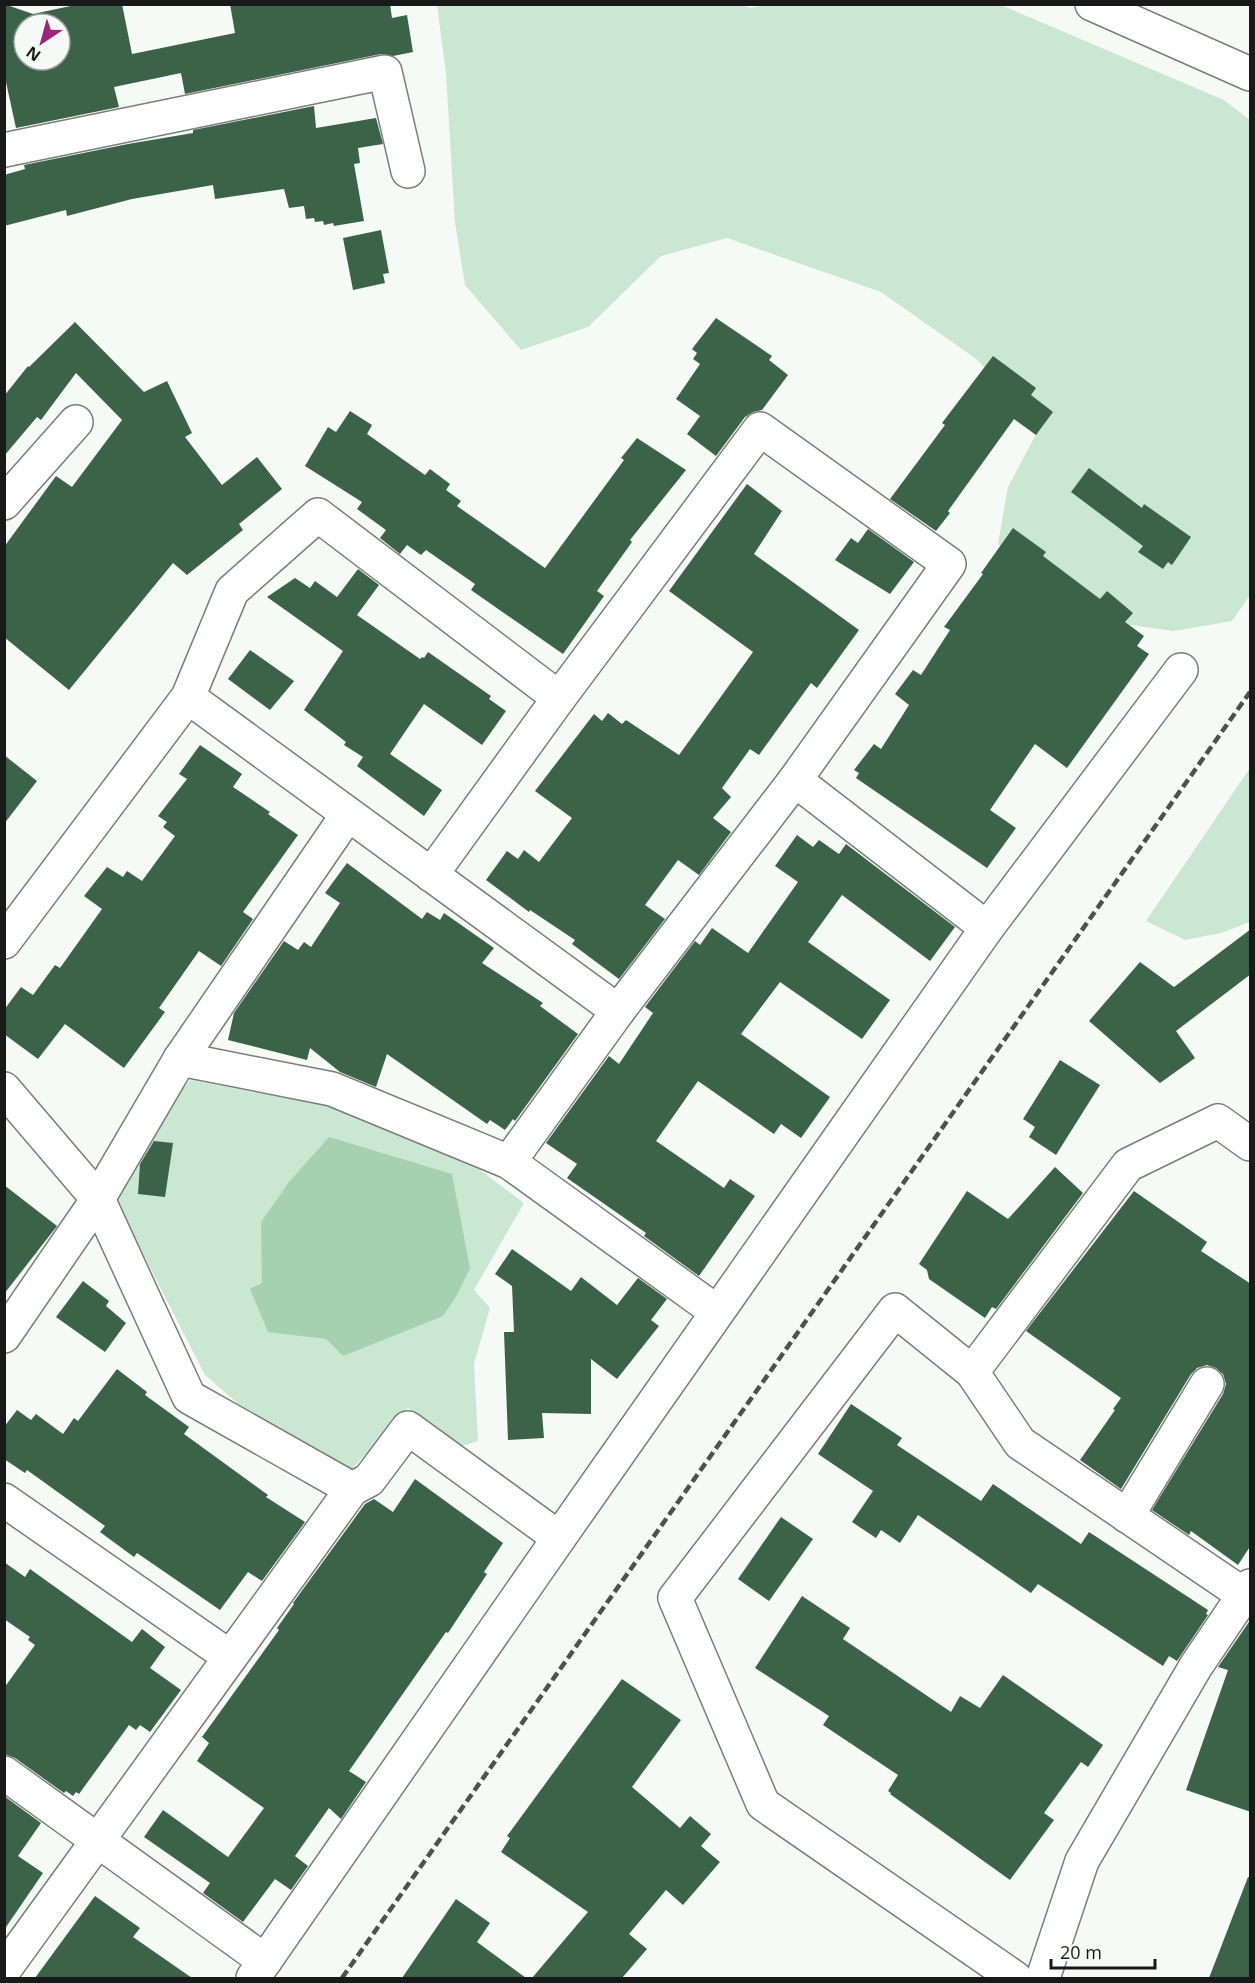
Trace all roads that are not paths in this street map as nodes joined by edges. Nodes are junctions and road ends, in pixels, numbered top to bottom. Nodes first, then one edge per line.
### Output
1 (1095, 5) edge
2 (1251, 74) edge
3 (4, 150) edge
4 (408, 171) dead end
5 (76, 422) dead end
6 (4, 503) edge
7 (1181, 670) dead end
8 (188, 697) junction
9 (559, 698) junction
10 (795, 780) junction
11 (348, 814) junction
12 (431, 875) junction
13 (987, 928) junction
14 (4, 942) edge
15 (618, 1011) junction
16 (180, 1059) junction
17 (4, 1089) edge
18 (1251, 1144) edge
19 (509, 1162) junction
20 (98, 1199) junction
21 (717, 1312) junction
22 (4, 1336) edge
23 (972, 1372) junction
24 (1207, 1384) dead end
25 (352, 1490) junction
26 (4, 1500) edge
27 (1127, 1516) junction
28 (559, 1538) junction
29 (1248, 1593) edge
30 (230, 1657) junction
31 (4, 1773) edge
32 (97, 1840) junction
33 (4, 1970) edge
34 (259, 1970) edge
35 (1015, 1978) edge
36 (1043, 1978) edge

1 - 2 street
3 - 4 street
5 - 6 street
7 - 13 street
8 - 9 street
8 - 11 street
8 - 14 street
9 - 10 street
9 - 12 street
10 - 13 street
10 - 15 street
11 - 12 street
11 - 16 street
12 - 15 street
13 - 21 street
15 - 19 street
16 - 19 street
16 - 20 street
17 - 20 street
18 - 23 street
19 - 21 street
20 - 22 street
20 - 25 street
21 - 28 street
23 - 27 street
23 - 35 street
24 - 27 street
25 - 28 street
25 - 30 street
26 - 30 street
27 - 29 street
28 - 34 street
29 - 36 street
30 - 32 street
31 - 32 street
32 - 33 street
32 - 34 street

